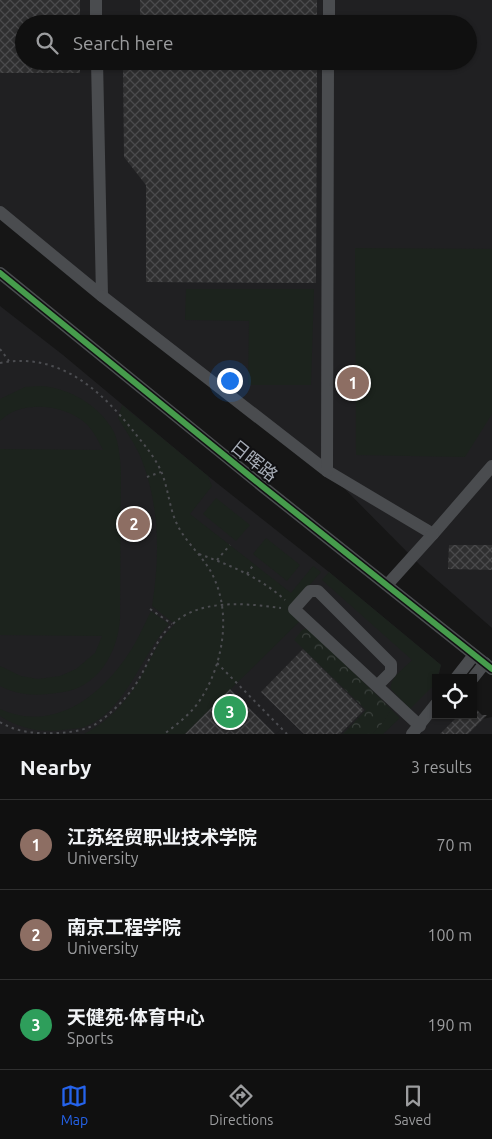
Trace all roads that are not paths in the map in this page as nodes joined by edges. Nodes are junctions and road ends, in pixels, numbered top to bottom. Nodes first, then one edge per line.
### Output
1 (96, 0) edge
2 (329, 0) edge
3 (96, 15) edge
4 (329, 15) edge
5 (97, 70) edge
6 (328, 70) edge
7 (0, 212) edge
8 (0, 273) edge
9 (102, 296) junction
10 (492, 466) edge
11 (327, 471) junction
12 (433, 534) junction
13 (387, 585) junction
14 (474, 655) junction
15 (489, 666) edge
16 (459, 674) edge
17 (477, 675) edge
18 (377, 686) junction
19 (432, 709) edge
20 (432, 717) edge
21 (416, 730) edge

1 - 3 street
2 - 4 street
5 - 9 street
6 - 11 street
7 - 9 street
8 - 13 street, 日晖路
9 - 11 street
10 - 12 street
11 - 12 street
12 - 13 street
13 - 14 street, 日晖路
14 - 15 street, 日晖路
14 - 16 street
15 - 17 street
18 - 18 street
18 - 21 street
19 - 21 street
20 - 21 street

